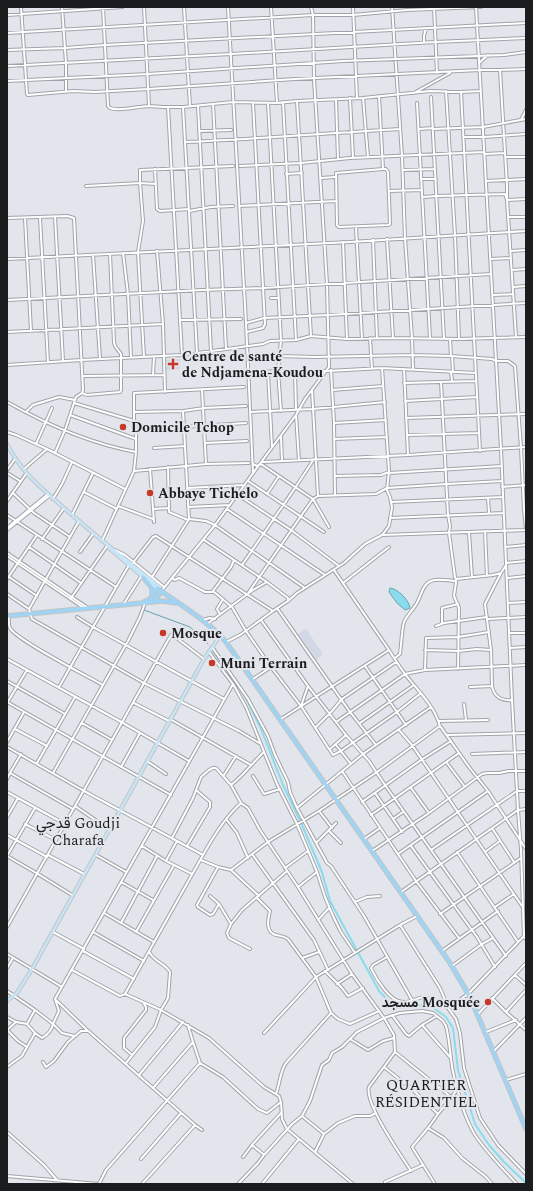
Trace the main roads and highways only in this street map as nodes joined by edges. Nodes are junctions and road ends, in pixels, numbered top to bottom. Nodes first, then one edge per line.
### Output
1 (7, 444) edge
2 (102, 541) junction
3 (131, 564) junction
4 (142, 576) junction
5 (162, 588) junction
6 (152, 596) junction
7 (147, 603) junction
8 (140, 604) junction
9 (180, 605) junction
10 (8, 616) edge
11 (197, 616) junction
12 (220, 635) junction
13 (7, 1001) edge
14 (526, 1129) edge

1 - 2 main road
2 - 3 main road
2 - 3 main road
3 - 4 main road
3 - 5 main road
4 - 5 main road
4 - 6 highway
5 - 6 highway
5 - 7 highway
5 - 9 highway
5 - 11 highway
6 - 8 highway
7 - 8 highway
7 - 9 highway
8 - 10 highway
9 - 11 highway
11 - 12 highway
12 - 13 main road
12 - 14 highway

